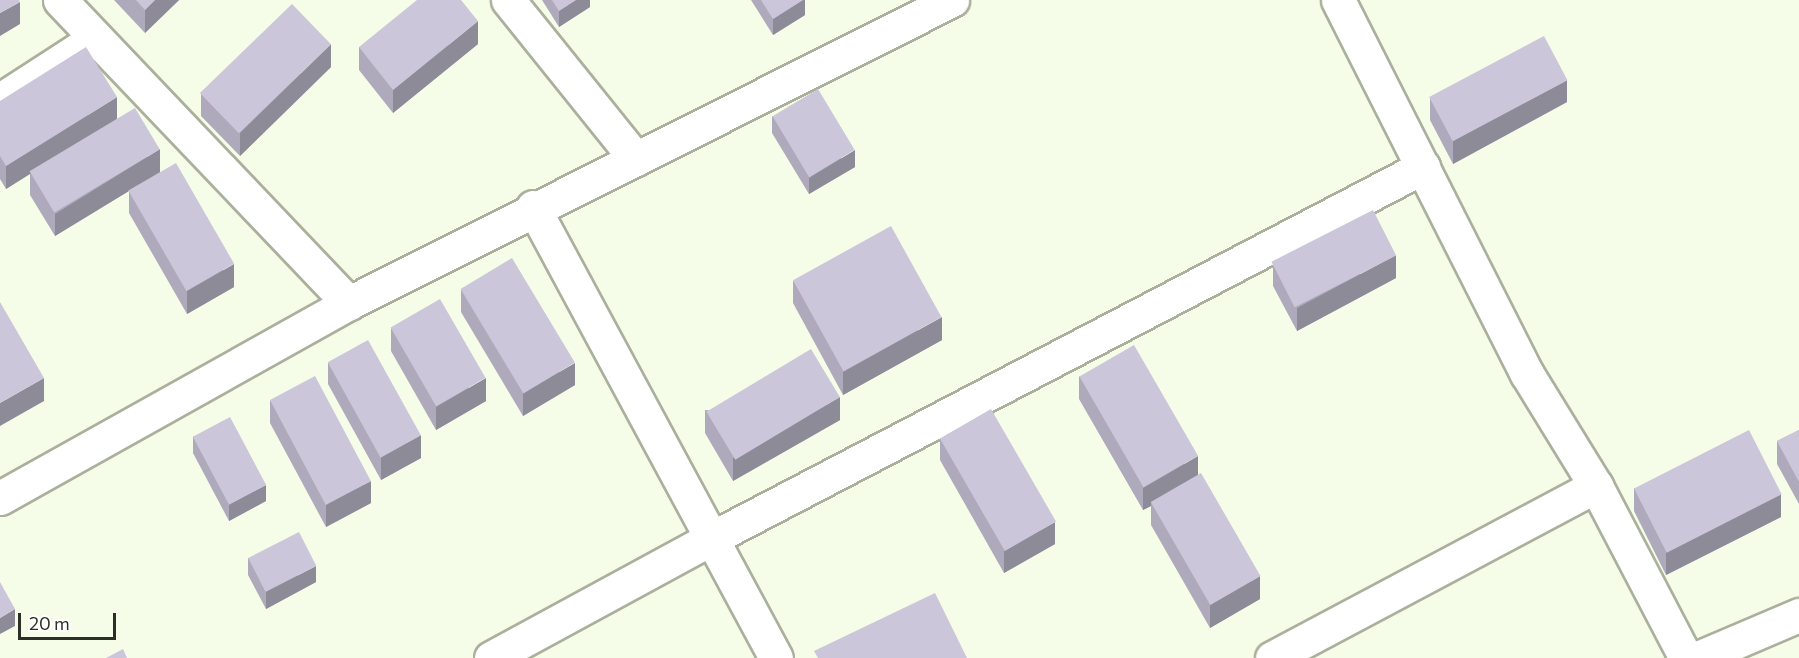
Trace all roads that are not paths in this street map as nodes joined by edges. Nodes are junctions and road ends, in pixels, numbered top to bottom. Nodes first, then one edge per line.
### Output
1 (60, 0) edge
2 (508, 0) edge
3 (952, 0) edge
4 (1338, 0) edge
5 (96, 38) junction
6 (0, 100) edge
7 (636, 159) junction
8 (1423, 167) junction
9 (533, 207) junction
10 (348, 303) junction
11 (1596, 486) junction
12 (0, 498) edge
13 (714, 537) junction
14 (1799, 615) edge
15 (491, 658) edge
16 (776, 658) edge
17 (1272, 658) edge
18 (1686, 658) edge
19 (1698, 658) edge

1 - 5 street
2 - 7 street
3 - 7 street
4 - 8 street
5 - 6 street
5 - 10 street
7 - 9 street
8 - 11 street
8 - 13 street
9 - 10 street
9 - 13 street
10 - 12 street
11 - 17 street
11 - 18 street
13 - 15 street
13 - 16 street
14 - 19 street

